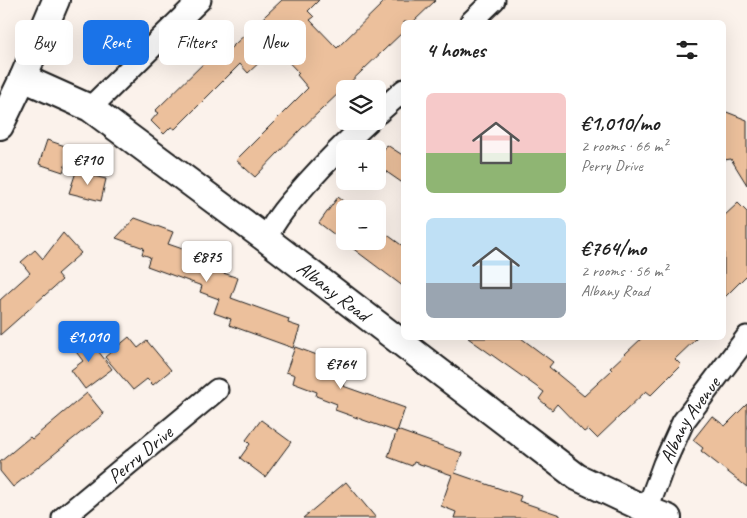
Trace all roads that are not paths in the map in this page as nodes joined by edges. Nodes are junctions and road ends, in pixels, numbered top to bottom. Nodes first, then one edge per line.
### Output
1 (56, 0) edge
2 (200, 0) edge
3 (494, 0) edge
4 (474, 20) edge
5 (23, 78) junction
6 (401, 93) edge
7 (386, 107) edge
8 (90, 108) junction
9 (0, 126) edge
10 (359, 130) edge
11 (266, 238) junction
12 (747, 337) edge
13 (217, 390) dead end
14 (657, 514) edge
15 (63, 518) edge

1 - 5 street
2 - 8 street
3 - 4 street
5 - 8 street, Albany Road
5 - 9 street
6 - 7 street
8 - 11 street, Albany Road
10 - 11 street
11 - 14 street, Albany Road
12 - 14 street, Albany Avenue
13 - 15 street, Perry Drive

